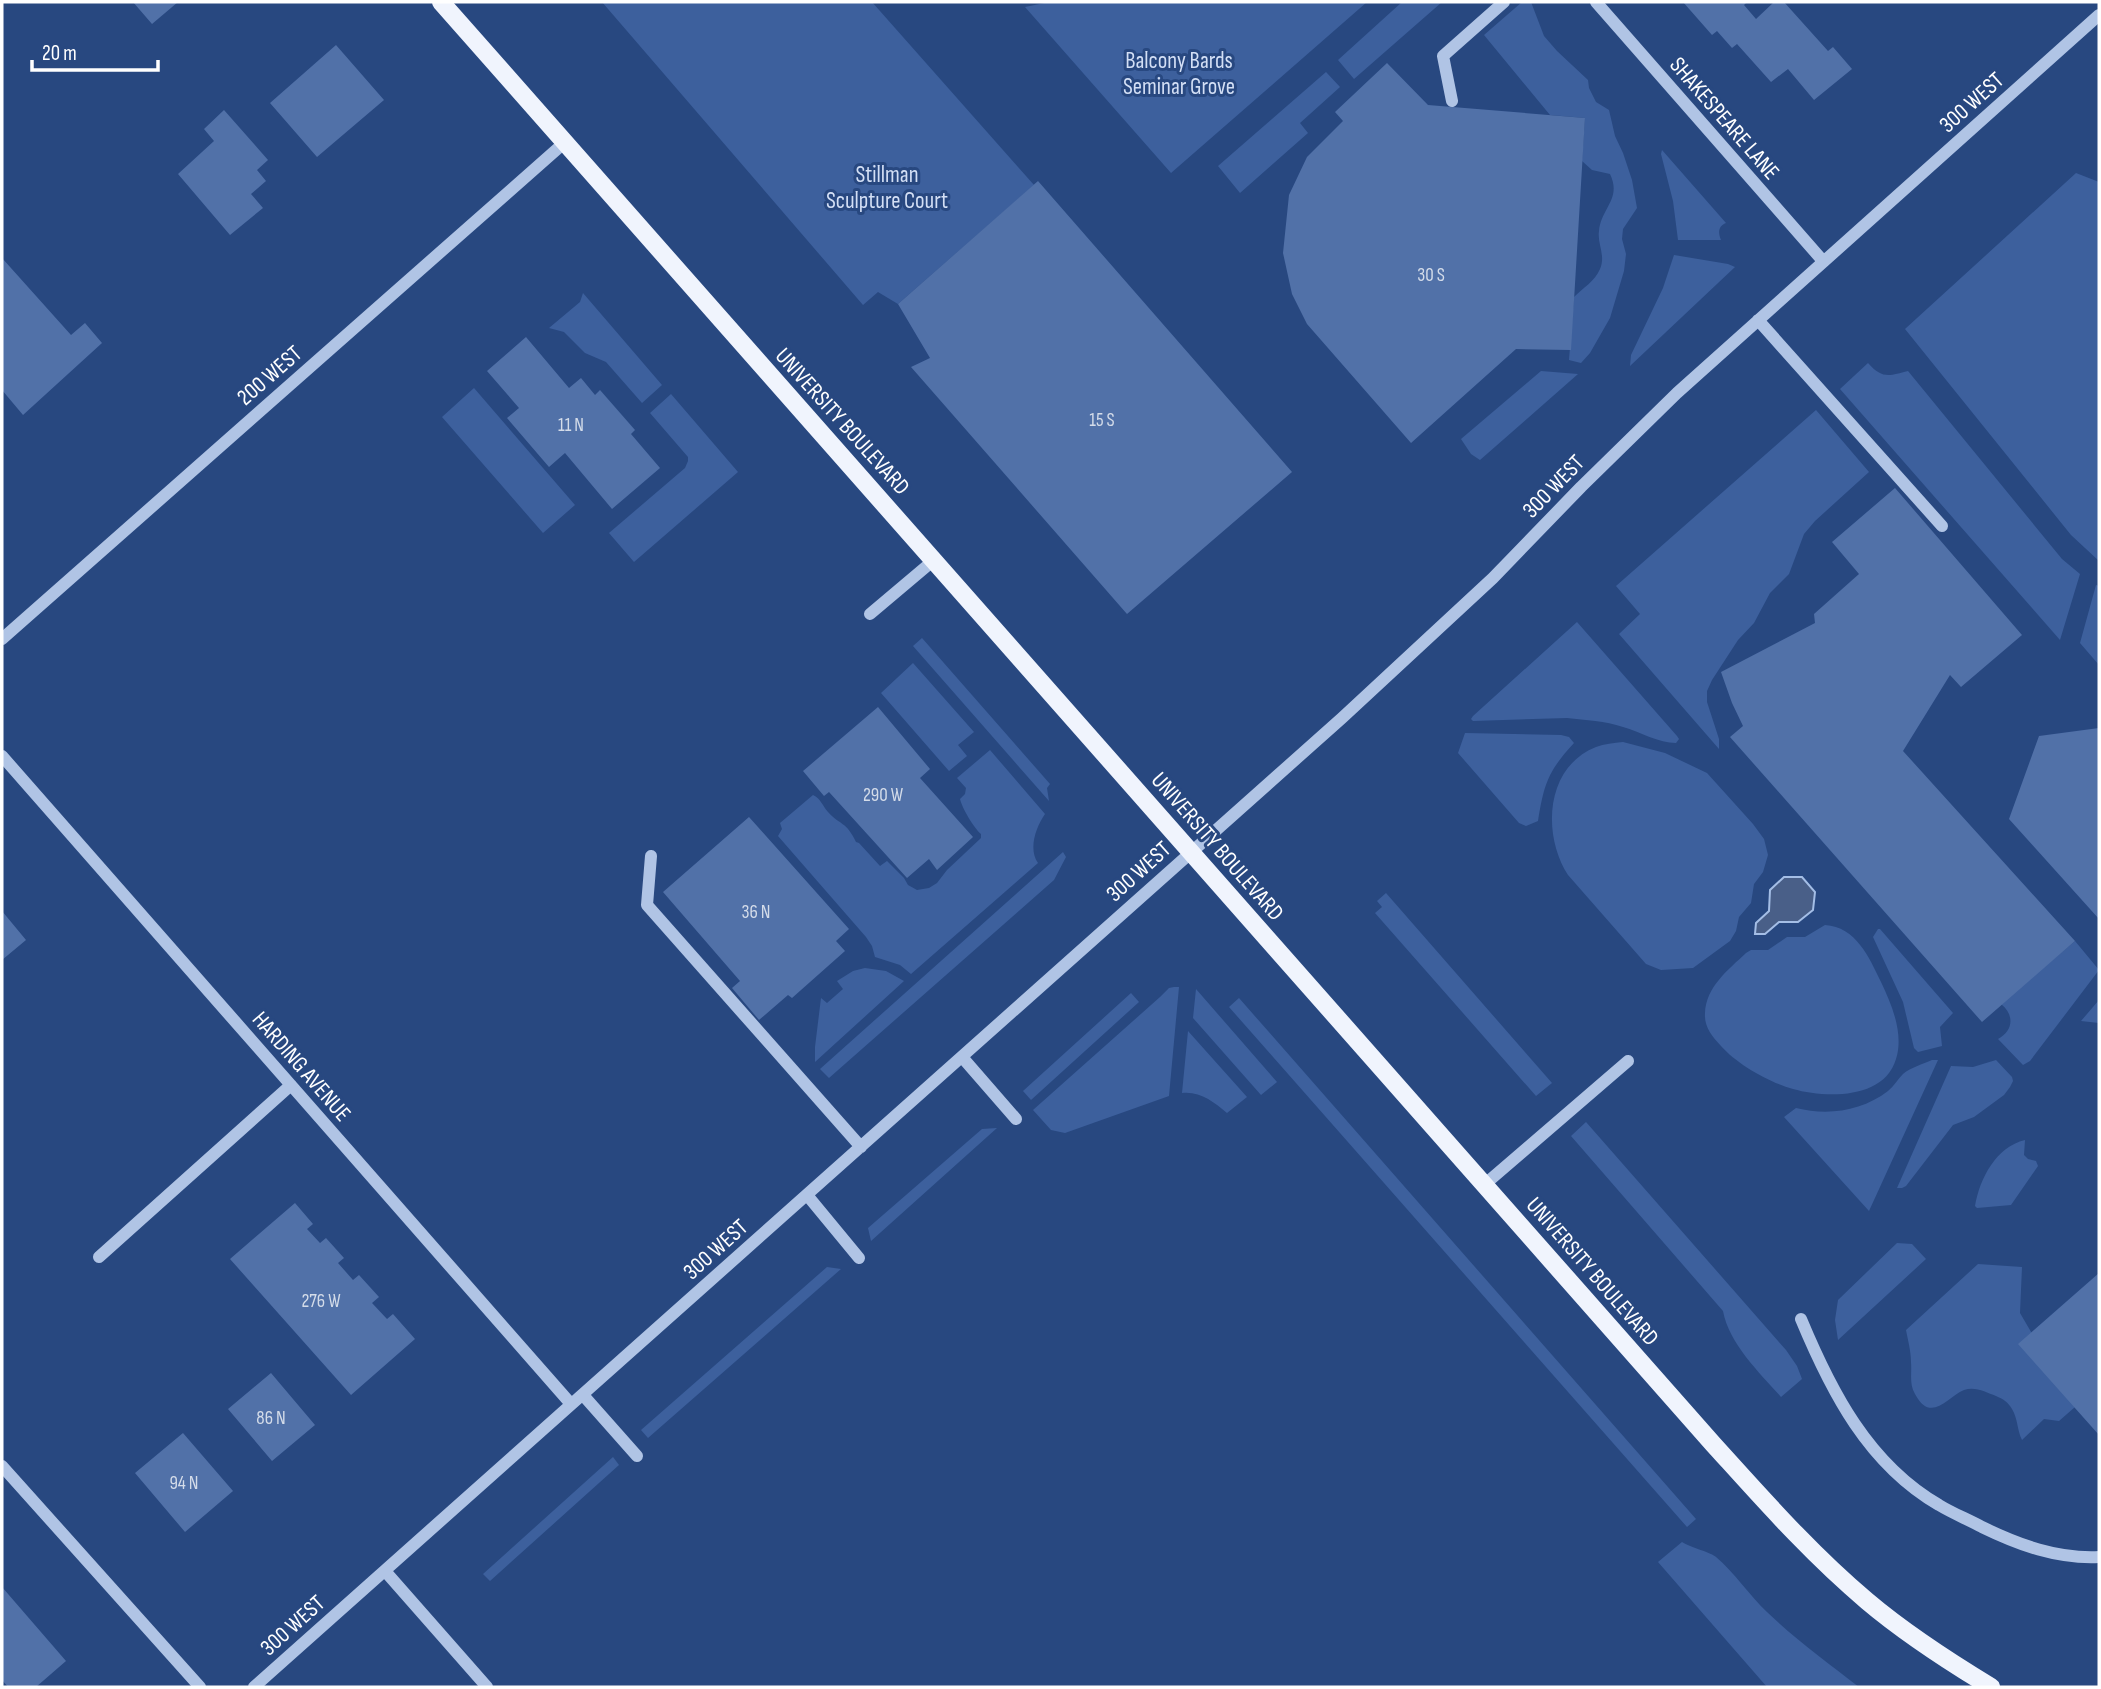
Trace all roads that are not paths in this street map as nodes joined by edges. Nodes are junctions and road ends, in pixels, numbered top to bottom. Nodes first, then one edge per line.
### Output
1 (441, 2) edge
2 (1504, 2) edge
3 (1596, 2) edge
4 (2099, 15) edge
5 (1452, 102) dead end
6 (564, 143) junction
7 (1823, 261) junction
8 (1758, 320) junction
9 (1942, 526) dead end
10 (933, 560) junction
11 (870, 614) dead end
12 (2, 639) edge
13 (2, 756) edge
14 (1190, 852) junction
15 (651, 856) dead end
16 (962, 1057) junction
17 (1628, 1061) dead end
18 (291, 1085) junction
19 (1016, 1119) dead end
20 (861, 1147) junction
21 (1484, 1185) junction
22 (807, 1195) junction
23 (99, 1257) dead end
24 (859, 1258) dead end
25 (1801, 1319) dead end
26 (583, 1395) junction
27 (571, 1404) junction
28 (637, 1456) dead end
29 (2, 1466) edge
30 (2099, 1557) edge
31 (385, 1571) junction
32 (200, 1687) edge
33 (254, 1687) edge
34 (487, 1687) edge
35 (1991, 1687) edge

1 - 6 main road, UNIVERSITY BOULEVARD
2 - 5 street
3 - 7 street, SHAKESPEARE LANE
4 - 7 street, 300 WEST
6 - 10 main road, UNIVERSITY BOULEVARD
6 - 12 street, 200 WEST
7 - 8 street, 300 WEST
8 - 9 street
8 - 14 street, 300 WEST
10 - 11 street
10 - 14 main road, UNIVERSITY BOULEVARD
13 - 18 street, HARDING AVENUE
14 - 16 street, 300 WEST
14 - 21 main road, UNIVERSITY BOULEVARD
15 - 20 street
16 - 19 street
16 - 20 street, 300 WEST
17 - 21 street
18 - 23 street
18 - 27 street, HARDING AVENUE
20 - 22 street, 300 WEST
21 - 35 main road, UNIVERSITY BOULEVARD
22 - 24 street
22 - 26 street, 300 WEST
25 - 30 street
26 - 27 street, 300 WEST
26 - 28 street
27 - 31 street, 300 WEST
29 - 32 street
31 - 33 street, 300 WEST
31 - 34 street

